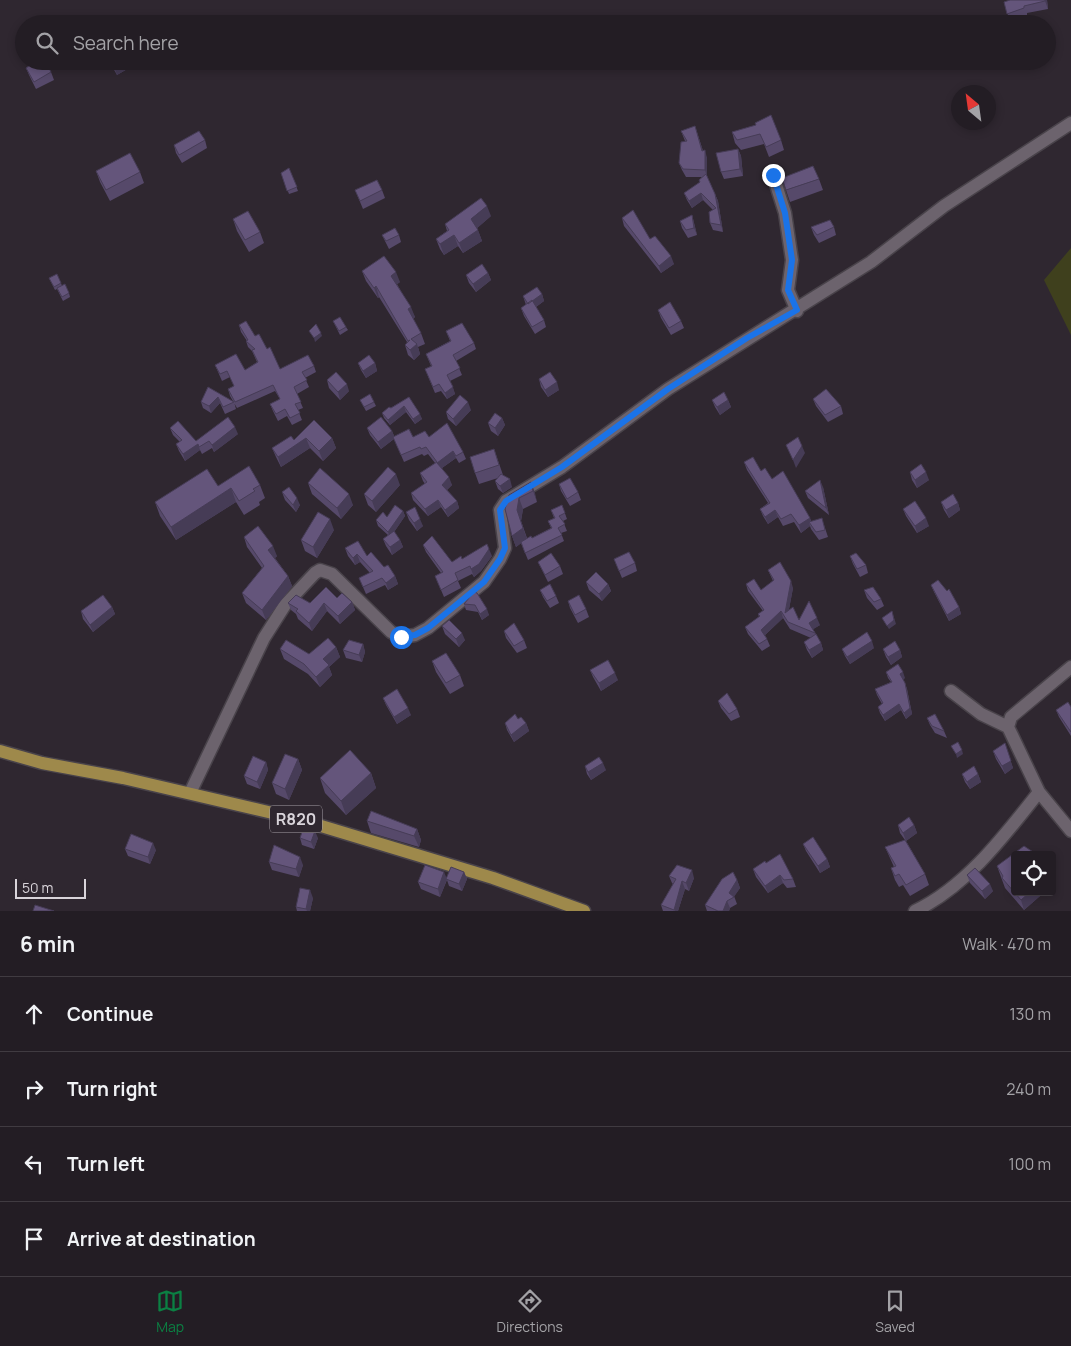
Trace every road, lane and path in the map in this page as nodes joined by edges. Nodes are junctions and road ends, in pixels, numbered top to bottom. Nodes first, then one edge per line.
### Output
1 (1071, 123) edge
2 (773, 175) dead end
3 (797, 310) junction
4 (1071, 668) edge
5 (951, 691) dead end
6 (1008, 727) junction
7 (0, 751) edge
8 (190, 792) junction
9 (1039, 792) junction
10 (1071, 831) edge
11 (584, 911) edge
12 (915, 911) edge

1 - 3 street
2 - 3 street
3 - 8 street
4 - 6 street
5 - 6 street
6 - 9 street
7 - 8 main road, R820
8 - 11 main road, R820
9 - 10 street
9 - 12 street

